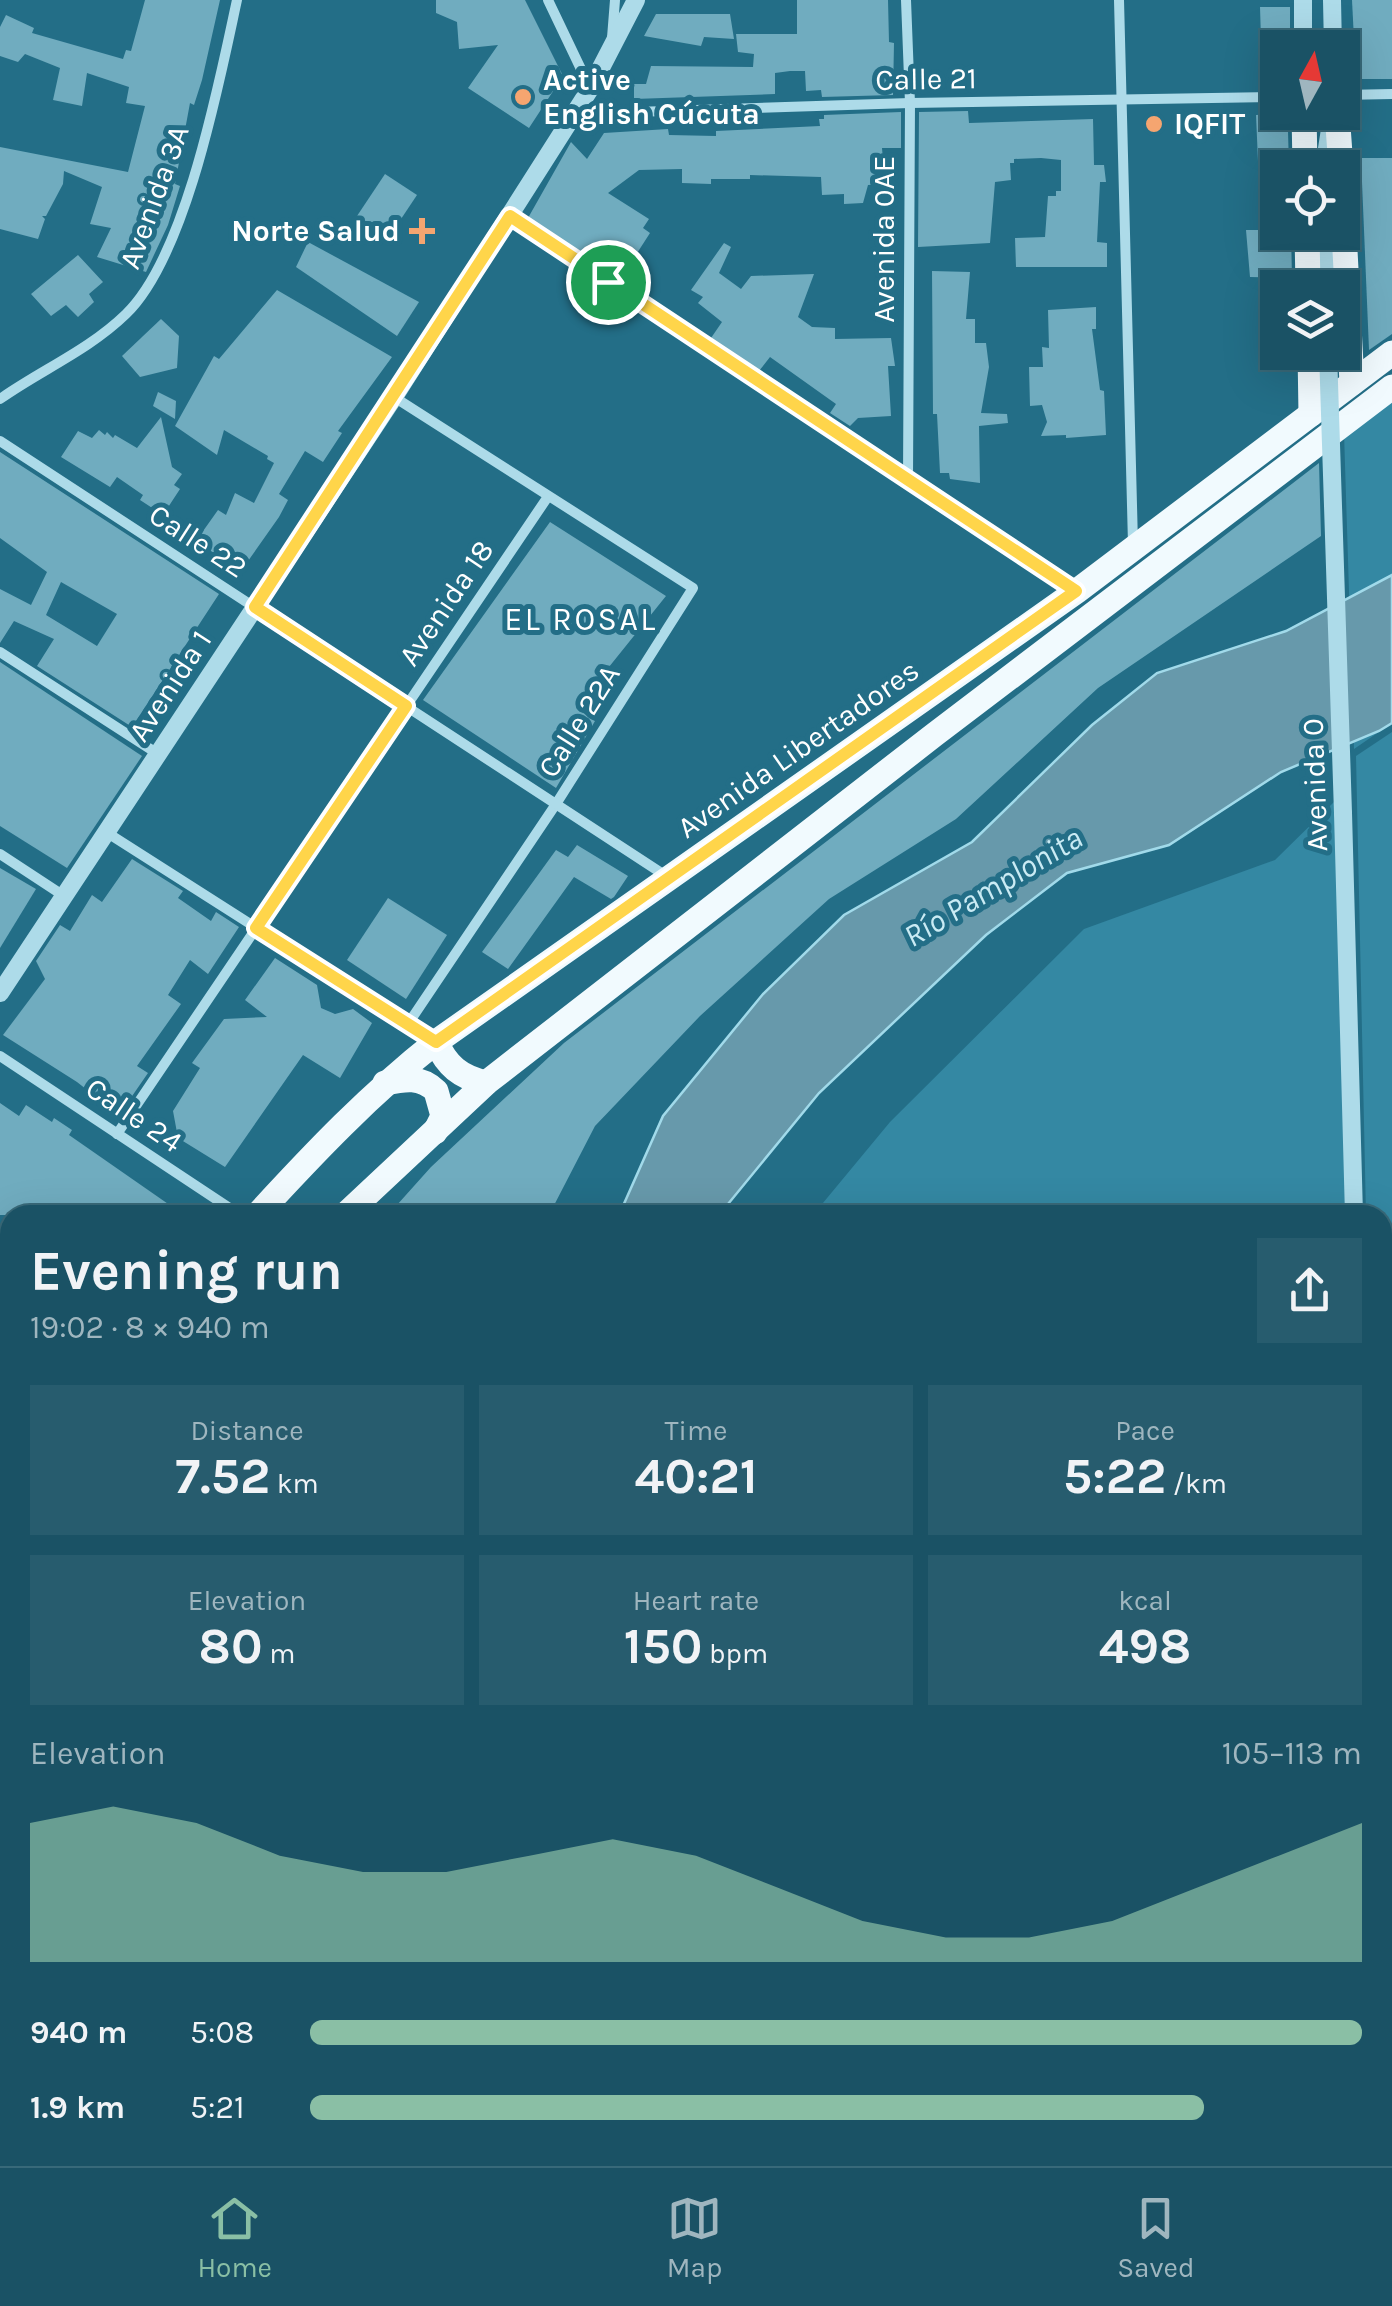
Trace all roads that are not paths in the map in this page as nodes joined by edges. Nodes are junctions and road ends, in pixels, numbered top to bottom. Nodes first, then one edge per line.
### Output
1 (237, 0) edge
2 (548, 0) edge
3 (615, 0) edge
4 (636, 0) edge
5 (906, 0) edge
6 (1119, 0) edge
7 (1303, 0) edge
8 (1332, 0) edge
9 (1304, 30) edge
10 (1333, 30) edge
11 (612, 42) junction
12 (590, 89) junction
13 (1392, 94) edge
14 (1360, 95) edge
15 (1260, 97) edge
16 (1122, 101) junction
17 (910, 104) junction
18 (575, 114) junction
19 (510, 216) junction
20 (1345, 250) edge
21 (1392, 353) edge
22 (1310, 370) edge
23 (1329, 370) edge
24 (1352, 383) junction
25 (1392, 388) edge
26 (394, 397) junction
27 (0, 399) edge
28 (1311, 414) junction
29 (0, 441) edge
30 (908, 479) junction
31 (547, 498) junction
32 (1133, 549) junction
33 (1076, 591) junction
34 (255, 607) junction
35 (0, 652) edge
36 (406, 706) junction
37 (158, 754) junction
38 (556, 804) junction
39 (106, 832) junction
40 (0, 854) edge
41 (671, 879) junction
42 (64, 896) junction
43 (256, 928) junction
44 (0, 993) edge
45 (408, 1024) junction
46 (436, 1042) junction
47 (0, 1056) edge
48 (385, 1082) junction
49 (486, 1083) junction
50 (434, 1132) junction
51 (117, 1134) junction
52 (225, 1205) edge
53 (267, 1205) edge
54 (356, 1205) edge
55 (1354, 1205) edge

1 - 27 street, Avenida 3A
2 - 12 street
3 - 11 street
4 - 11 street, Avenida 1
5 - 17 street, Avenida 0AE
6 - 16 street
7 - 9 street
8 - 10 street
11 - 12 street, Avenida 1
12 - 18 street, Avenida 1
13 - 14 street
15 - 16 street, Calle 21
16 - 17 street, Calle 21
16 - 32 street
17 - 18 street, Calle 21
17 - 30 street, Avenida 0AE
18 - 19 street, Avenida 1
19 - 26 street, Avenida 1
19 - 30 street
20 - 24 main road
21 - 24 main road, Avenida Libertadores
22 - 28 main road
23 - 55 street, Avenida 0, bridge
24 - 28 main road, Avenida Libertadores
25 - 49 main road
26 - 31 street, Calle 22A
26 - 34 street, Avenida 1
28 - 32 main road, Avenida Libertadores
29 - 34 street, Calle 22
30 - 33 street
31 - 36 street, Avenida 18
31 - 38 street, Calle 22A
32 - 33 main road, Avenida Libertadores
33 - 41 main road, Avenida Libertadores
34 - 36 street, Calle 22
34 - 37 street, Avenida 1
35 - 37 street
36 - 38 street, Calle 22
36 - 43 street, Avenida 18
37 - 39 street, Avenida 1
38 - 41 street, Calle 22
38 - 45 street, Calle 22A
39 - 42 street, Avenida 1
39 - 43 street
40 - 42 street
41 - 46 main road, Avenida Libertadores
42 - 44 street, Avenida 1
43 - 45 street
43 - 51 street, Avenida 18
45 - 46 street
46 - 48 main road, Avenida Libertadores
46 - 49 main road
47 - 51 street, Calle 24
48 - 50 main road
48 - 53 main road, Avenida Libertadores
49 - 50 main road
50 - 54 main road
51 - 52 street, Calle 24

